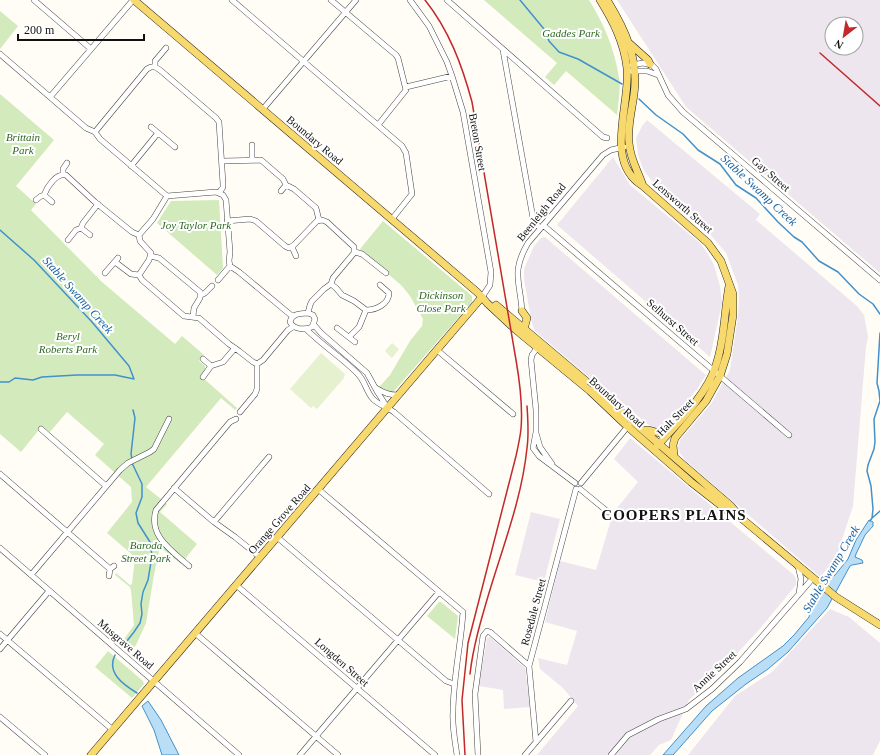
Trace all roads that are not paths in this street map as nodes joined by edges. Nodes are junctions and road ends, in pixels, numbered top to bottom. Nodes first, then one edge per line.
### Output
1 (34, 0) edge
2 (133, 0) edge
3 (232, 0) edge
4 (331, 0) edge
5 (356, 0) edge
6 (410, 0) edge
7 (447, 0) edge
8 (600, 0) edge
9 (607, 0) edge
10 (345, 12) junction
11 (629, 43) junction
12 (166, 48) dead end
13 (91, 49) junction
14 (503, 50) junction
15 (0, 54) edge
16 (303, 62) junction
17 (650, 64) junction
18 (155, 67) junction
19 (635, 68) junction
20 (627, 69) junction
21 (658, 75) junction
22 (452, 76) junction
23 (406, 87) junction
24 (50, 97) junction
25 (263, 109) junction
26 (378, 125) junction
27 (151, 127) dead end
28 (95, 132) junction
29 (158, 133) junction
30 (607, 138) dead end
31 (252, 145) dead end
32 (629, 146) junction
33 (175, 147) dead end
34 (621, 147) junction
35 (252, 160) junction
36 (223, 161) junction
37 (67, 162) dead end
38 (131, 166) junction
39 (63, 174) junction
40 (286, 185) junction
41 (643, 186) junction
42 (281, 191) dead end
43 (219, 193) junction
44 (44, 195) junction
45 (167, 196) junction
46 (36, 200) dead end
47 (52, 202) dead end
48 (98, 204) junction
49 (392, 219) junction
50 (320, 220) junction
51 (227, 221) junction
52 (542, 226) junction
53 (81, 228) junction
54 (90, 235) dead end
55 (139, 235) junction
56 (68, 240) dead end
57 (292, 247) junction
58 (355, 252) junction
59 (150, 256) junction
60 (296, 256) dead end
61 (230, 266) junction
62 (105, 273) dead end
63 (386, 273) dead end
64 (140, 274) junction
65 (218, 280) dead end
66 (880, 280) edge
67 (331, 284) junction
68 (380, 285) dead end
69 (212, 286) dead end
70 (729, 286) junction
71 (201, 295) junction
72 (482, 296) junction
73 (366, 310) junction
74 (522, 311) joint
75 (308, 313) junction
76 (193, 316) junction
77 (292, 316) junction
78 (314, 325) junction
79 (293, 327) junction
80 (337, 328) dead end
81 (306, 329) junction
82 (524, 329) junction
83 (349, 337) junction
84 (355, 342) dead end
85 (235, 348) junction
86 (537, 348) junction
87 (437, 350) junction
88 (203, 358) dead end
89 (257, 364) junction
90 (211, 366) junction
91 (714, 371) junction
92 (720, 376) junction
93 (203, 377) dead end
94 (258, 378) junction
95 (265, 379) dead end
96 (376, 387) junction
97 (398, 395) junction
98 (387, 407) junction
99 (240, 412) dead end
100 (513, 414) dead end
101 (169, 419) dead end
102 (236, 419) dead end
103 (630, 424) junction
104 (40, 429) dead end
105 (644, 430) junction
106 (682, 430) junction
107 (789, 435) dead end
108 (666, 436) junction
109 (658, 448) junction
110 (674, 456) junction
111 (268, 457) dead end
112 (0, 474) edge
113 (575, 483) junction
114 (581, 483) junction
115 (106, 486) junction
116 (174, 488) junction
117 (318, 489) junction
118 (578, 489) junction
119 (489, 494) dead end
120 (608, 512) dead end
121 (741, 518) junction
122 (214, 522) junction
123 (67, 532) junction
124 (277, 537) junction
125 (0, 548) edge
126 (260, 557) junction
127 (189, 566) dead end
128 (798, 566) junction
129 (31, 575) junction
130 (109, 576) dead end
131 (813, 578) junction
132 (236, 585) junction
133 (49, 591) junction
134 (439, 592) junction
135 (799, 594) junction
136 (880, 625) edge
137 (195, 633) junction
138 (0, 634) edge
139 (7, 640) junction
140 (397, 640) junction
141 (0, 648) edge
142 (529, 666) junction
143 (154, 682) junction
144 (454, 684) junction
145 (357, 688) junction
146 (571, 701) dead end
147 (0, 717) edge
148 (113, 730) junction
149 (316, 736) junction
150 (536, 742) junction
151 (45, 755) edge
152 (91, 755) edge
153 (240, 755) edge
154 (300, 755) edge
155 (338, 755) edge
156 (435, 755) edge
157 (457, 755) edge
158 (478, 755) edge
159 (525, 755) edge
160 (611, 755) edge

1 - 13 street
2 - 13 street
2 - 25 main road, Boundary Road
3 - 16 street
4 - 10 street
5 - 10 street
6 - 22 street, Breton Street
7 - 14 street
8 - 20 main road
9 - 11 main road
10 - 16 street
10 - 23 street
11 - 17 main road
11 - 19 main road
12 - 18 street
13 - 24 street
14 - 30 street
14 - 52 street
15 - 24 street
16 - 25 street
16 - 26 street
17 - 19 street
17 - 21 street, Gay Street
18 - 28 street
18 - 36 street
19 - 20 street
19 - 21 street
19 - 32 main road
20 - 34 main road
21 - 66 street, Gay Street
22 - 23 street
22 - 72 street, Breton Street
23 - 26 street
24 - 28 street
25 - 49 main road, Boundary Road
26 - 49 street
27 - 29 street
28 - 38 street
29 - 33 street
29 - 38 street
31 - 35 street
32 - 34 street, Beenleigh Road
32 - 41 main road, Lensworth Street
34 - 41 main road, Lensworth Street
34 - 52 street, Beenleigh Road
35 - 36 street
35 - 40 street
36 - 43 street
37 - 39 street
38 - 45 street
39 - 44 street
39 - 48 street
40 - 42 street
40 - 50 street
41 - 70 main road, Lensworth Street
43 - 45 street
43 - 51 street
44 - 46 street
44 - 47 street
45 - 55 street
48 - 53 street
48 - 55 street
49 - 72 main road, Boundary Road
50 - 57 street
50 - 58 street
51 - 57 street
51 - 61 street
52 - 74 street, Beenleigh Road
52 - 91 street, Selhurst Street
53 - 54 street
53 - 56 street
55 - 59 street
57 - 60 street
58 - 63 street
58 - 67 street
59 - 64 street
59 - 71 street
61 - 65 street
61 - 77 street
62 - 64 street
64 - 76 street
67 - 73 street
67 - 75 street
68 - 73 street
69 - 71 street
70 - 91 main road, Lensworth Street
70 - 92 main road, Lensworth Street
71 - 76 street
72 - 82 main road, Boundary Road
72 - 86 main road, Boundary Road
72 - 87 main road, Orange Grove Road
73 - 83 street
74 - 82 main road
75 - 77 street
75 - 78 street
76 - 85 street
77 - 79 street
78 - 81 street
78 - 96 street
79 - 81 street
79 - 89 street
80 - 83 street
81 - 98 street
82 - 103 main road, Boundary Road
83 - 84 street
85 - 89 street
85 - 90 street
86 - 103 main road, Boundary Road
86 - 113 street
87 - 97 main road, Orange Grove Road
87 - 100 street
88 - 90 street
89 - 94 street
90 - 93 street
91 - 92 street, Selhurst Street
91 - 108 main road, Halt Street
92 - 106 main road, Halt Street
92 - 107 street, Selhurst Street
94 - 95 street
94 - 99 street
96 - 97 street
96 - 98 street
97 - 98 main road, Orange Grove Road
98 - 117 main road, Orange Grove Road
98 - 119 street
101 - 115 street
102 - 116 street
103 - 105 main road, Boundary Road
103 - 109 main road, Boundary Road
103 - 114 street
104 - 115 street
105 - 108 main road
105 - 109 main road, Boundary Road
106 - 109 main road, Halt Street
106 - 110 main road
108 - 109 main road, Halt Street
109 - 110 main road, Boundary Road
109 - 121 main road, Boundary Road
110 - 121 main road, Boundary Road
111 - 122 street
112 - 123 street
113 - 114 street
113 - 118 street
114 - 118 street
115 - 123 street
116 - 122 street
116 - 127 street
117 - 124 main road, Orange Grove Road
117 - 134 street
118 - 120 street
118 - 142 street, Rosedale Street
121 - 128 main road, Boundary Road
122 - 126 street
123 - 129 street
123 - 130 street
124 - 126 main road, Orange Grove Road
124 - 140 street
125 - 129 street, Musgrave Road
126 - 132 main road, Orange Grove Road
128 - 131 main road, Boundary Road
128 - 135 street
129 - 133 street, Musgrave Road
131 - 135 street, Annie Street
131 - 136 main road, Boundary Road
132 - 137 main road, Orange Grove Road
132 - 145 street, Longden Street
133 - 139 street
133 - 143 street, Musgrave Road
134 - 140 street
134 - 144 street
135 - 160 street, Annie Street
137 - 143 main road, Orange Grove Road
137 - 149 street
138 - 139 street
139 - 141 street
139 - 148 street
140 - 144 street
140 - 145 street
142 - 150 street, Rosedale Street
142 - 158 street
143 - 148 main road, Orange Grove Road
143 - 153 street, Musgrave Road
144 - 157 street
145 - 149 street
145 - 156 street, Longden Street
146 - 150 street
147 - 151 street
148 - 152 main road, Orange Grove Road
149 - 154 street
149 - 155 street
150 - 159 street

